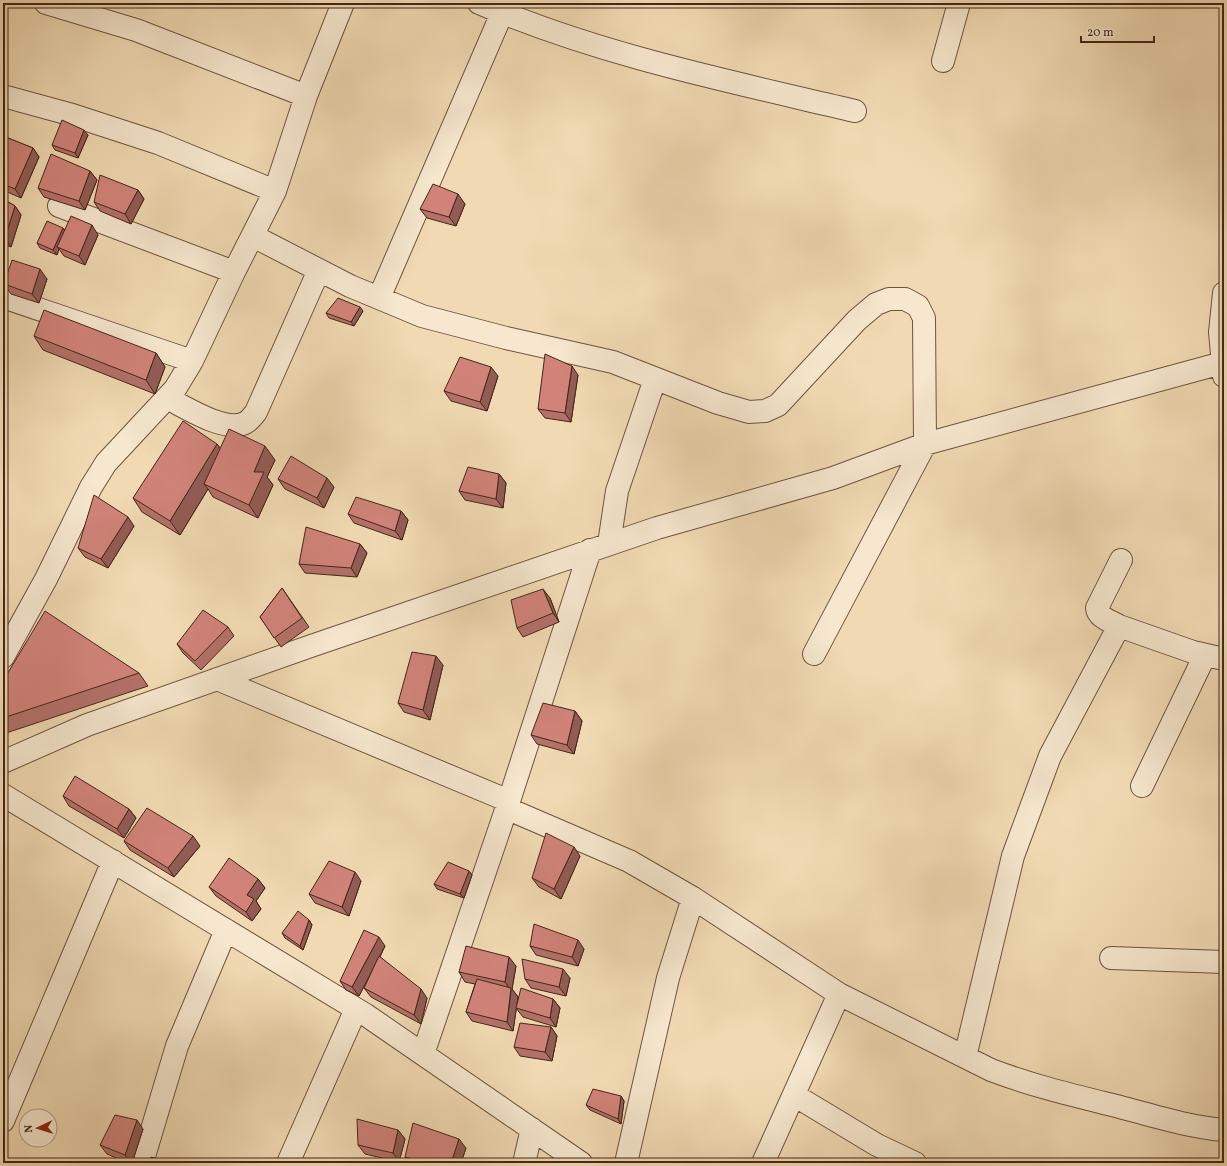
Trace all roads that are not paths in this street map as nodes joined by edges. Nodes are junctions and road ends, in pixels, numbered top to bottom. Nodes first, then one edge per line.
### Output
1 (46, 3) edge
2 (343, 3) edge
3 (479, 3) edge
4 (959, 3) edge
5 (502, 13) junction
6 (943, 61) dead end
7 (3, 96) edge
8 (306, 96) junction
9 (855, 111) dead end
10 (275, 191) junction
11 (59, 206) edge
12 (253, 236) junction
13 (319, 270) junction
14 (234, 272) junction
15 (1224, 294) edge
16 (3, 297) edge
17 (379, 298) junction
18 (192, 361) junction
19 (1223, 369) edge
20 (655, 379) junction
21 (167, 398) junction
22 (925, 444) junction
23 (600, 547) junction
24 (1122, 560) dead end
25 (1119, 626) junction
26 (814, 654) dead end
27 (3, 657) edge
28 (1214, 657) edge
29 (217, 679) junction
30 (3, 762) edge
31 (1142, 786) dead end
32 (3, 795) edge
33 (507, 805) junction
34 (113, 861) junction
35 (693, 898) junction
36 (226, 930) junction
37 (1110, 958) dead end
38 (1224, 962) edge
39 (839, 994) junction
40 (356, 1009) junction
41 (423, 1054) junction
42 (966, 1057) junction
43 (794, 1095) junction
44 (3, 1121) edge
45 (532, 1129) junction
46 (1224, 1130) edge
47 (142, 1163) edge
48 (288, 1163) edge
49 (524, 1163) edge
50 (581, 1163) edge
51 (626, 1163) edge
52 (764, 1163) edge
53 (914, 1163) edge

1 - 8 street
2 - 8 street
3 - 5 street
4 - 6 street
5 - 9 street
5 - 17 street
7 - 10 street
8 - 10 street
10 - 12 street
11 - 14 street
12 - 13 street
12 - 14 street
13 - 17 street
13 - 21 street
14 - 18 street
15 - 19 street
16 - 18 street
17 - 20 street
18 - 21 street
19 - 22 street
20 - 22 street
20 - 23 street
21 - 27 street
22 - 23 street
22 - 26 street
23 - 29 street
23 - 33 street
24 - 25 street
25 - 28 street
25 - 42 street
28 - 31 street
29 - 30 street
29 - 33 street
32 - 34 street
33 - 35 street
33 - 41 street
34 - 36 street
34 - 44 street
35 - 39 street
35 - 51 street
36 - 40 street
36 - 47 street
37 - 38 street
39 - 42 street
39 - 43 street
40 - 41 street
40 - 48 street
41 - 45 street
42 - 46 street
43 - 52 street
43 - 53 street
45 - 49 street
45 - 50 street

